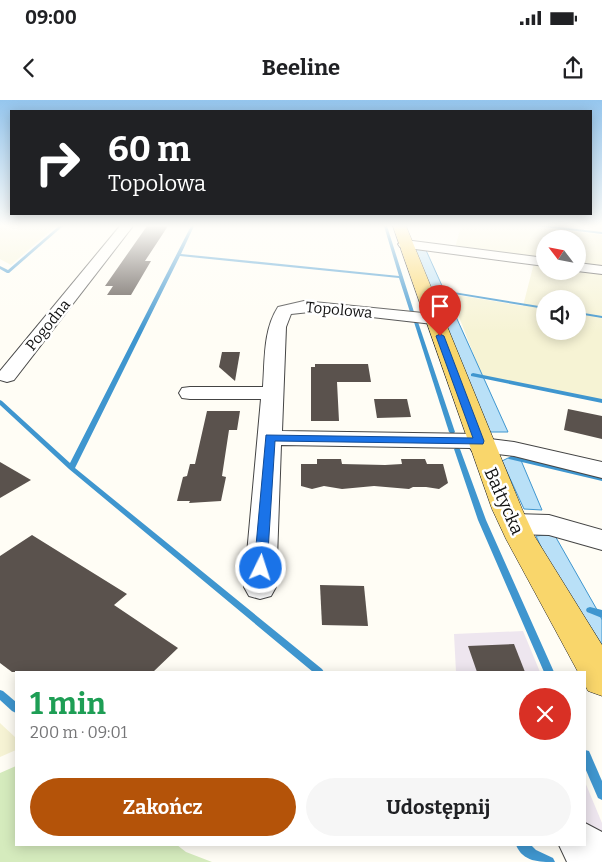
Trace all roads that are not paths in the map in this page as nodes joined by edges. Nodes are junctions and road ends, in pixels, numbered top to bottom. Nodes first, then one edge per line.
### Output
1 (99, 262) edge
2 (412, 262) edge
3 (586, 268) edge
4 (602, 270) edge
5 (433, 319) junction
6 (7, 376) dead end
7 (190, 393) dead end
8 (273, 393) junction
9 (270, 438) junction
10 (480, 444) junction
11 (602, 470) edge
12 (514, 524) junction
13 (602, 540) edge
14 (260, 587) dead end
15 (602, 679) edge
16 (583, 846) edge
17 (600, 862) edge

1 - 6 street, Pogodna
2 - 5 main road, Bałtycka
3 - 4 street
5 - 8 street, Topolowa
5 - 10 main road, Bałtycka
7 - 8 street
8 - 9 street, Topolowa
9 - 10 street
9 - 14 street, Topolowa
10 - 11 street
10 - 12 main road, Bałtycka
12 - 13 street
12 - 15 main road, Bałtycka
16 - 17 street

